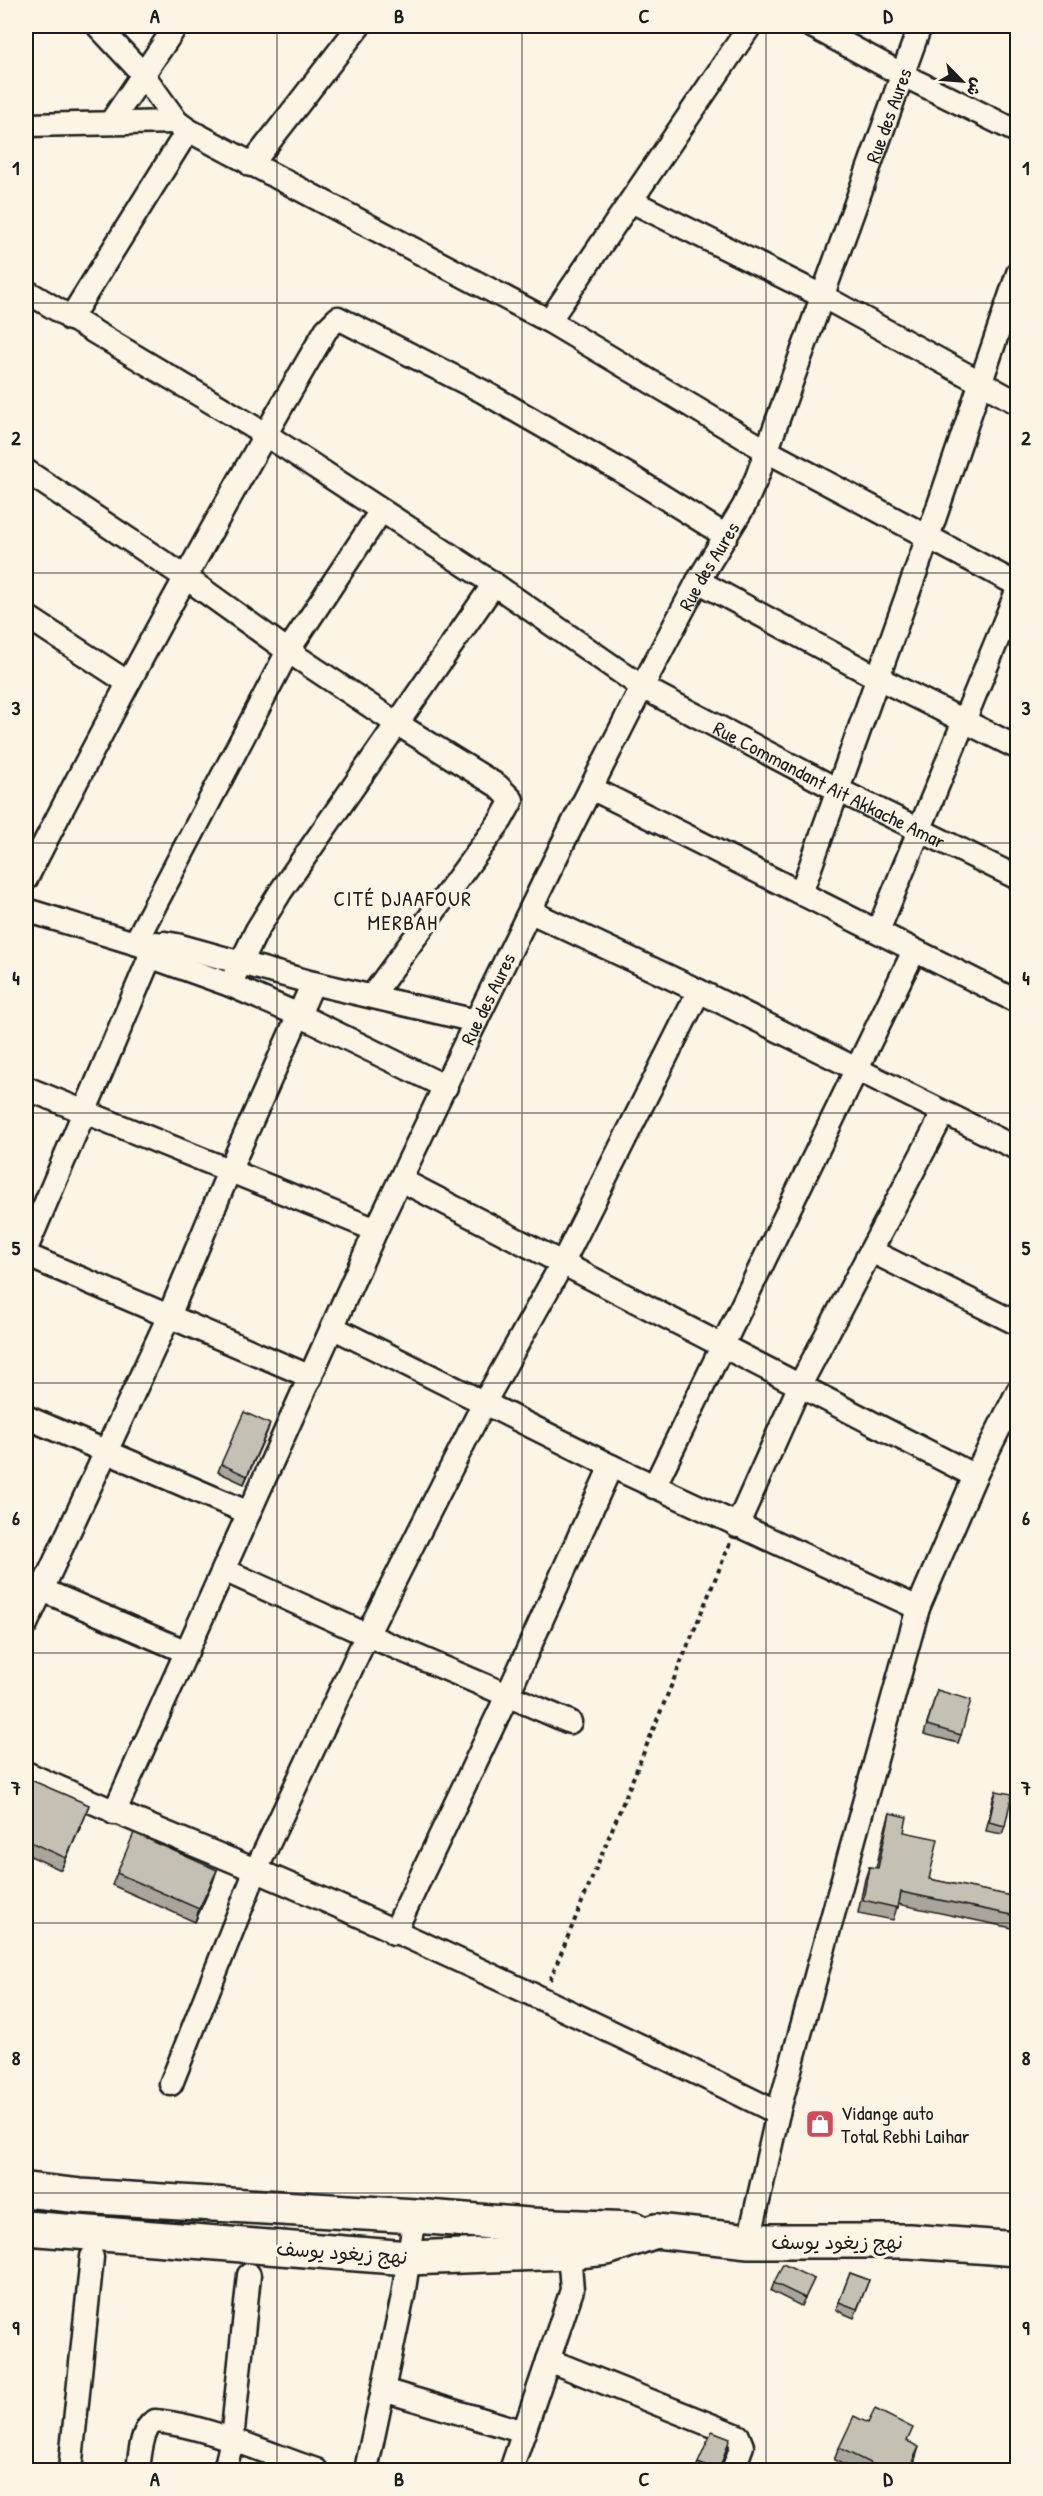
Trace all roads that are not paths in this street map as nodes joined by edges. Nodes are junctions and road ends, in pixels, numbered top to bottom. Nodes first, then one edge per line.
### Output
1 (98, 26) edge
2 (177, 26) edge
3 (359, 26) edge
4 (750, 26) edge
5 (812, 26) edge
6 (920, 26) edge
7 (142, 73) junction
8 (903, 75) junction
9 (111, 122) junction
10 (26, 125) edge
11 (182, 126) junction
12 (1017, 132) edge
13 (251, 165) junction
14 (631, 201) junction
15 (1017, 273) edge
16 (26, 291) edge
17 (824, 297) junction
18 (70, 319) junction
19 (549, 321) junction
20 (979, 383) junction
21 (1017, 404) edge
22 (265, 434) junction
23 (766, 451) junction
24 (26, 471) edge
25 (381, 511) junction
26 (726, 536) junction
27 (928, 537) junction
28 (185, 577) junction
29 (698, 580) junction
30 (494, 584) junction
31 (1017, 587) edge
32 (26, 616) edge
33 (288, 651) junction
34 (878, 678) junction
35 (127, 682) junction
36 (642, 687) junction
37 (964, 721) junction
38 (396, 723) junction
39 (1017, 748) edge
40 (591, 788) junction
41 (838, 790) junction
42 (918, 829) junction
43 (1017, 878) edge
44 (26, 879) edge
45 (801, 893) junction
46 (26, 910) edge
47 (531, 912) junction
48 (878, 931) junction
49 (147, 947) junction
50 (914, 951) junction
51 (242, 962) junction
52 (313, 983) junction
53 (230, 985) junction
54 (699, 991) junction
55 (372, 996) junction
56 (1017, 1002) edge
57 (299, 1015) junction
58 (476, 1021) junction
59 (858, 1071) junction
60 (446, 1087) junction
61 (26, 1088) edge
62 (83, 1111) junction
63 (943, 1114) junction
64 (1017, 1149) edge
65 (230, 1169) junction
66 (401, 1180) junction
67 (376, 1230) junction
68 (26, 1249) edge
69 (871, 1251) junction
70 (26, 1255) edge
71 (562, 1264) junction
72 (169, 1317) junction
73 (1017, 1324) edge
74 (334, 1328) junction
75 (722, 1346) junction
76 (311, 1377) junction
77 (800, 1384) junction
78 (1017, 1391) edge
79 (484, 1403) junction
80 (26, 1417) edge
81 (107, 1452) junction
82 (611, 1466) junction
83 (975, 1476) junction
84 (654, 1486) junction
85 (249, 1513) junction
86 (737, 1526) junction
87 (224, 1570) junction
88 (33, 1586) edge
89 (918, 1608) junction
90 (26, 1624) edge
91 (367, 1635) junction
92 (187, 1652) junction
93 (508, 1694) junction
94 (570, 1722) dead end
95 (26, 1773) edge
96 (114, 1813) junction
97 (256, 1870) junction
98 (394, 1933) junction
99 (171, 2084) dead end
100 (778, 2113) junction
101 (26, 2190) edge
102 (415, 2216) junction
103 (26, 2228) edge
104 (568, 2239) junction
105 (749, 2241) junction
106 (1017, 2248) edge
107 (92, 2258) dead end
108 (408, 2258) junction
109 (249, 2275) dead end
110 (548, 2360) junction
111 (383, 2390) junction
112 (524, 2432) junction
113 (232, 2440) junction
114 (70, 2470) edge
115 (138, 2470) edge
116 (225, 2470) edge
117 (316, 2470) edge
118 (366, 2470) edge
119 (511, 2470) edge
120 (733, 2470) edge

1 - 7 street
2 - 7 street
3 - 13 street
4 - 14 street
5 - 8 street
6 - 8 street, Rue des Aures
7 - 9 street
7 - 11 street
8 - 12 street
8 - 17 street, Rue des Aures
9 - 10 street
9 - 11 street
11 - 13 street
11 - 18 street
13 - 19 street
14 - 17 street
14 - 19 street
15 - 20 street
16 - 18 street, Rue Commandant Ait Akkache Amar
17 - 20 street
17 - 23 street, Rue des Aures
18 - 22 street, Rue Commandant Ait Akkache Amar
19 - 23 street
20 - 21 street
20 - 27 street
22 - 25 street, Rue Commandant Ait Akkache Amar
22 - 26 street
22 - 28 street
23 - 26 street, Rue des Aures
23 - 27 street
24 - 28 street
25 - 30 street, Rue Commandant Ait Akkache Amar
25 - 33 street
26 - 29 street, Rue des Aures
27 - 31 street
27 - 34 street
28 - 33 street
28 - 35 street
29 - 34 street
29 - 36 street, Rue des Aures
30 - 36 street, Rue Commandant Ait Akkache Amar
30 - 38 street
31 - 37 street
32 - 35 street
33 - 38 street
33 - 49 street
34 - 37 street
34 - 41 street
35 - 44 street
36 - 40 street, Rue des Aures
36 - 41 street, Rue Commandant Ait Akkache Amar
37 - 39 street
37 - 42 street
38 - 51 street
38 - 55 street
40 - 45 street
40 - 47 street, Rue des Aures
41 - 42 street, Rue Commandant Ait Akkache Amar
41 - 45 street
42 - 43 street, Rue Commandant Ait Akkache Amar
42 - 48 street
45 - 48 street
46 - 49 street
47 - 54 street
47 - 58 street, Rue des Aures
48 - 50 street
49 - 51 street
49 - 53 street
49 - 62 street
50 - 56 street
50 - 59 street
51 - 52 street
51 - 53 street
52 - 55 street
52 - 57 street
53 - 57 street
54 - 59 street
54 - 71 street
55 - 58 street
57 - 60 street
57 - 65 street
58 - 60 street, Rue des Aures
59 - 63 street
59 - 75 street
60 - 66 street, Rue des Aures
61 - 62 street
62 - 65 street
62 - 68 street
63 - 64 street
63 - 69 street
65 - 67 street
65 - 72 street
66 - 67 street, Rue des Aures
66 - 71 street
67 - 74 street, Rue des Aures
69 - 73 street
69 - 77 street
70 - 72 street
71 - 75 street
71 - 79 street
72 - 76 street
72 - 81 street
74 - 76 street, Rue des Aures
74 - 79 street
75 - 77 street
75 - 84 street
76 - 85 street, Rue des Aures
77 - 83 street
77 - 86 street
78 - 83 street
79 - 82 street
79 - 91 street
80 - 81 street
81 - 85 street
81 - 88 street
82 - 84 street
82 - 93 street
83 - 89 street
84 - 86 street
85 - 87 street, Rue des Aures
86 - 89 street
87 - 91 street
87 - 92 street, Rue des Aures
88 - 90 street
88 - 92 street
89 - 100 street
91 - 93 street
91 - 97 street
92 - 96 street, Rue des Aures
93 - 94 street
93 - 98 street
95 - 96 street
96 - 97 street
97 - 98 street
97 - 99 street
98 - 100 street
100 - 105 street
101 - 102 main road, نهج زيغود يوسف
102 - 104 main road, نهج زيغود يوسف
102 - 108 street
103 - 108 main road, نهج زيغود يوسف
104 - 105 main road, نهج زيغود يوسف
104 - 108 main road, نهج زيغود يوسف
104 - 110 street
105 - 106 main road, نهج زيغود يوسف
107 - 114 street
108 - 111 street
109 - 113 street
110 - 112 street
110 - 120 street
111 - 112 street
111 - 118 street
112 - 119 street
113 - 115 street
113 - 116 street
113 - 117 street

